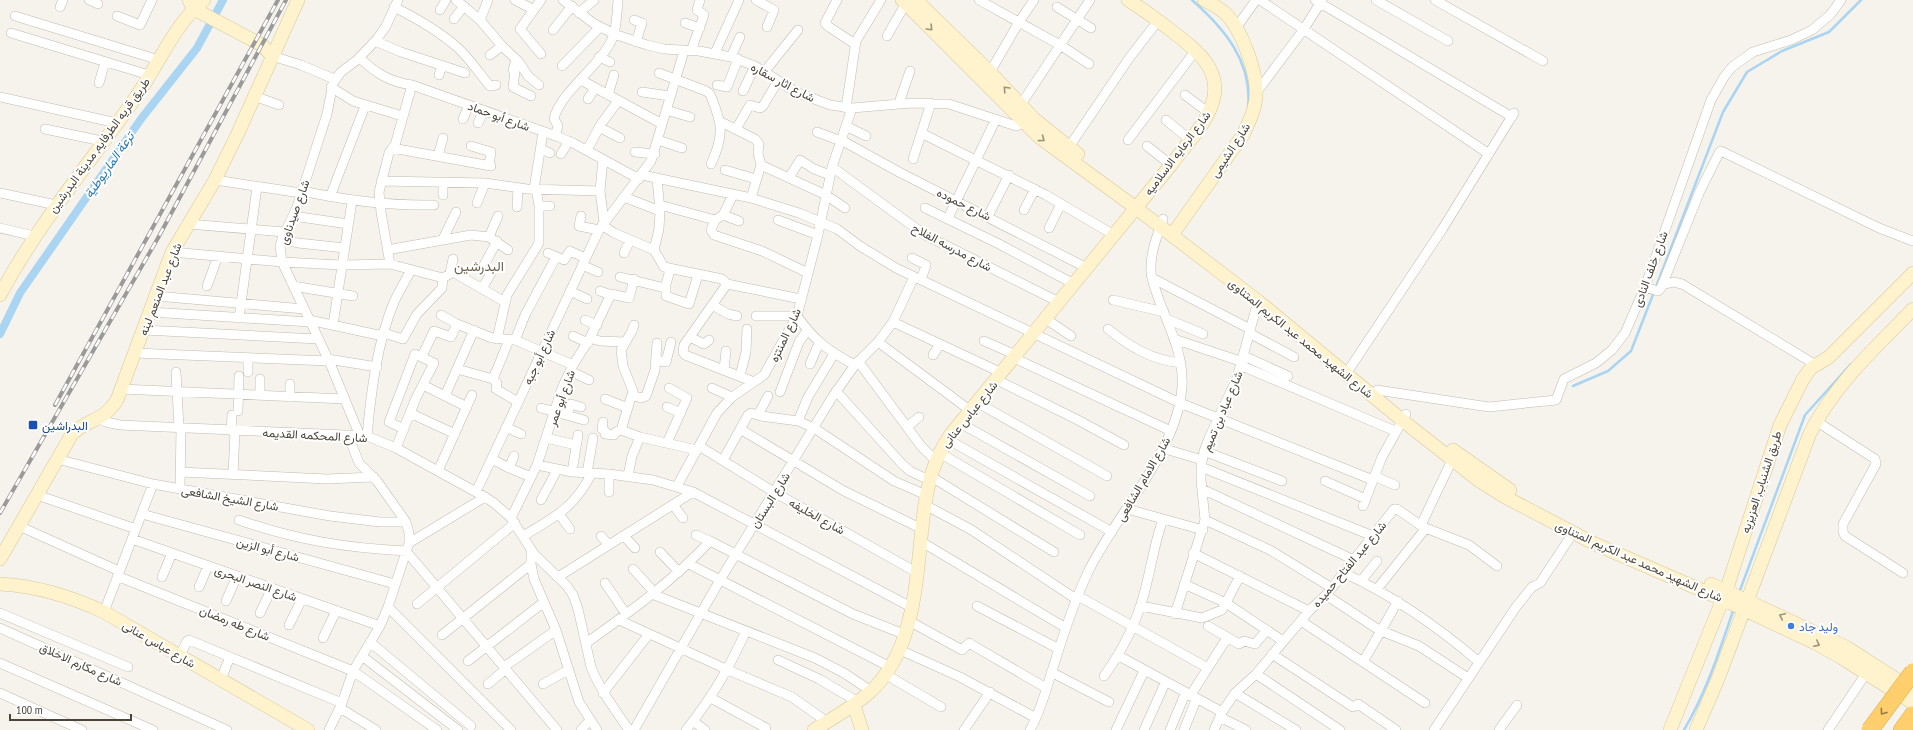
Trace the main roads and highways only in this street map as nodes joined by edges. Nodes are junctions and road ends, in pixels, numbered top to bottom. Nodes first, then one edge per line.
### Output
1 (298, 0) edge
2 (1128, 0) edge
3 (908, 1) edge
4 (1211, 1) edge
5 (200, 5) edge
6 (237, 28) junction
7 (273, 52) junction
8 (1018, 109) junction
9 (1030, 122) junction
10 (1139, 204) junction
11 (1174, 232) junction
12 (1913, 273) edge
13 (0, 295) edge
14 (1913, 309) edge
15 (1284, 319) junction
16 (1404, 417) junction
17 (0, 559) edge
18 (0, 584) edge
19 (1724, 595) junction
20 (1746, 605) junction
21 (1870, 668) junction
22 (1913, 672) edge
23 (1913, 690) edge
24 (1913, 703) edge
25 (856, 704) junction
26 (1913, 715) edge
27 (308, 730) edge
28 (814, 730) edge
29 (862, 730) edge
30 (1670, 730) edge
31 (1696, 730) edge
32 (1870, 730) edge
33 (1902, 730) edge

1 - 7 main road, شارع عبد المنعم لبنه
2 - 10 main road, شارع الرعايه الاسلاميه
3 -> 8 main road, شارع الشهيد محمد عبد الكريم المتناوى
8 -> 3 main road, شارع الشهيد محمد عبد الكريم المتناوى
4 - 11 main road, شارع الشيمى
5 - 6 main road
5 - 6 main road
5 - 13 main road, طريق قريه الطرفايه, مدينة البدرشين
6 - 7 main road
7 - 17 main road, شارع عبد المنعم لبنه
8 - 9 main road, شارع الشهيد محمد عبد الكريم المتناوى
9 - 10 main road, شارع الشهيد محمد عبد الكريم المتناوى
9 -> 10 main road, شارع الشهيد محمد عبد الكريم المتناوى
10 - 11 main road, شارع الشهيد محمد عبد الكريم المتناوى
10 - 25 main road, شارع عباس عنانى
11 - 15 main road, شارع الشهيد محمد عبد الكريم المتناوى
11 - 15 main road, شارع الشهيد محمد عبد الكريم المتناوى
12 - 19 main road, طريق الشنباب, العزيزيه
14 - 20 main road
15 - 16 main road, شارع الشهيد محمد عبد الكريم المتناوى
15 - 16 main road, شارع الشهيد محمد عبد الكريم المتناوى
16 - 19 main road, شارع الشهيد محمد عبد الكريم المتناوى
16 - 19 main road, شارع الشهيد محمد عبد الكريم المتناوى
18 - 27 main road, شارع عباس عنانى
19 - 20 main road, شارع الشهيد محمد عبد الكريم المتناوى
19 - 30 main road, طريق الشنباب, العزيزيه
20 - 21 main road, شارع الشهيد محمد عبد الكريم المتناوى
20 - 31 main road
21 - 23 main road
21 - 24 main road
22 -> 32 highway, bridge
25 - 28 main road, شارع عباس عنانى
25 - 29 main road
26 - 33 highway

